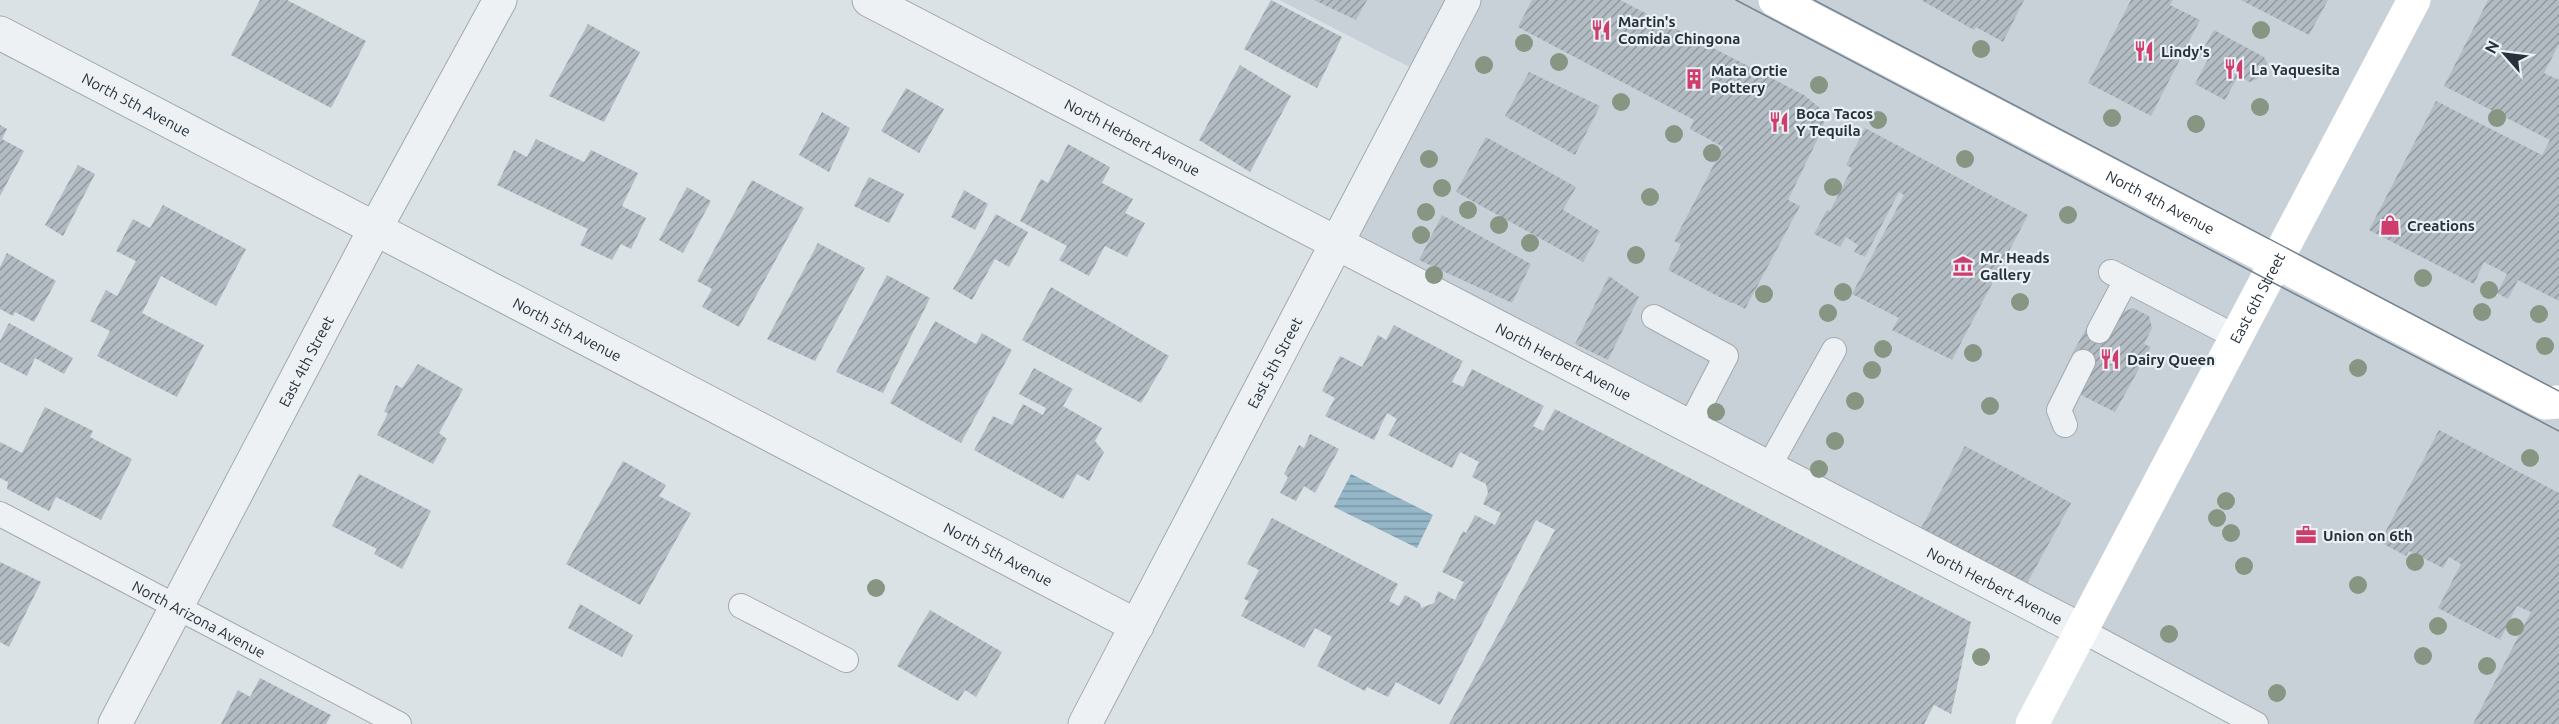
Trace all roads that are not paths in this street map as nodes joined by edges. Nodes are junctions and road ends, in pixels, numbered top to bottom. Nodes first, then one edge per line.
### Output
1 (500, 0) edge
2 (869, 0) edge
3 (1464, 0) edge
4 (1775, 0) edge
5 (2414, 0) edge
6 (0, 33) edge
7 (375, 229) junction
8 (1335, 244) junction
9 (2276, 262) junction
10 (1654, 317) dead end
11 (2099, 331) dead end
12 (2236, 337) junction
13 (1834, 350) dead end
14 (2082, 362) dead end
15 (2554, 410) edge
16 (2065, 425) dead end
17 (1689, 427) junction
18 (1768, 468) junction
19 (0, 514) edge
20 (741, 606) dead end
21 (177, 608) junction
22 (1137, 626) junction
23 (2081, 630) junction
24 (846, 660) dead end
25 (115, 724) edge
26 (399, 724) edge
27 (1085, 724) edge
28 (2032, 724) edge
29 (2256, 724) edge

1 - 7 street, East 4th Street
2 - 8 street, North Herbert Avenue
3 - 8 street, East 5th Street
4 - 9 street, North 4th Avenue
5 - 9 street, East 6th Street
6 - 7 street, North 5th Avenue
7 - 21 street, East 4th Street
7 - 22 street, North 5th Avenue
8 - 17 street, North Herbert Avenue
8 - 22 street, East 5th Street
9 - 12 street, East 6th Street
9 - 15 street, North 4th Avenue
10 - 17 lane
11 - 12 lane
12 - 23 street, East 6th Street
13 - 18 lane
14 - 16 lane
17 - 18 street, North Herbert Avenue
18 - 23 street, North Herbert Avenue
19 - 21 lane, North Arizona Avenue
20 - 24 lane
21 - 25 street, East 4th Street
21 - 26 lane, North Arizona Avenue
22 - 27 street, East 5th Street
23 - 28 street, East 6th Street
23 - 29 lane, North Herbert Avenue

